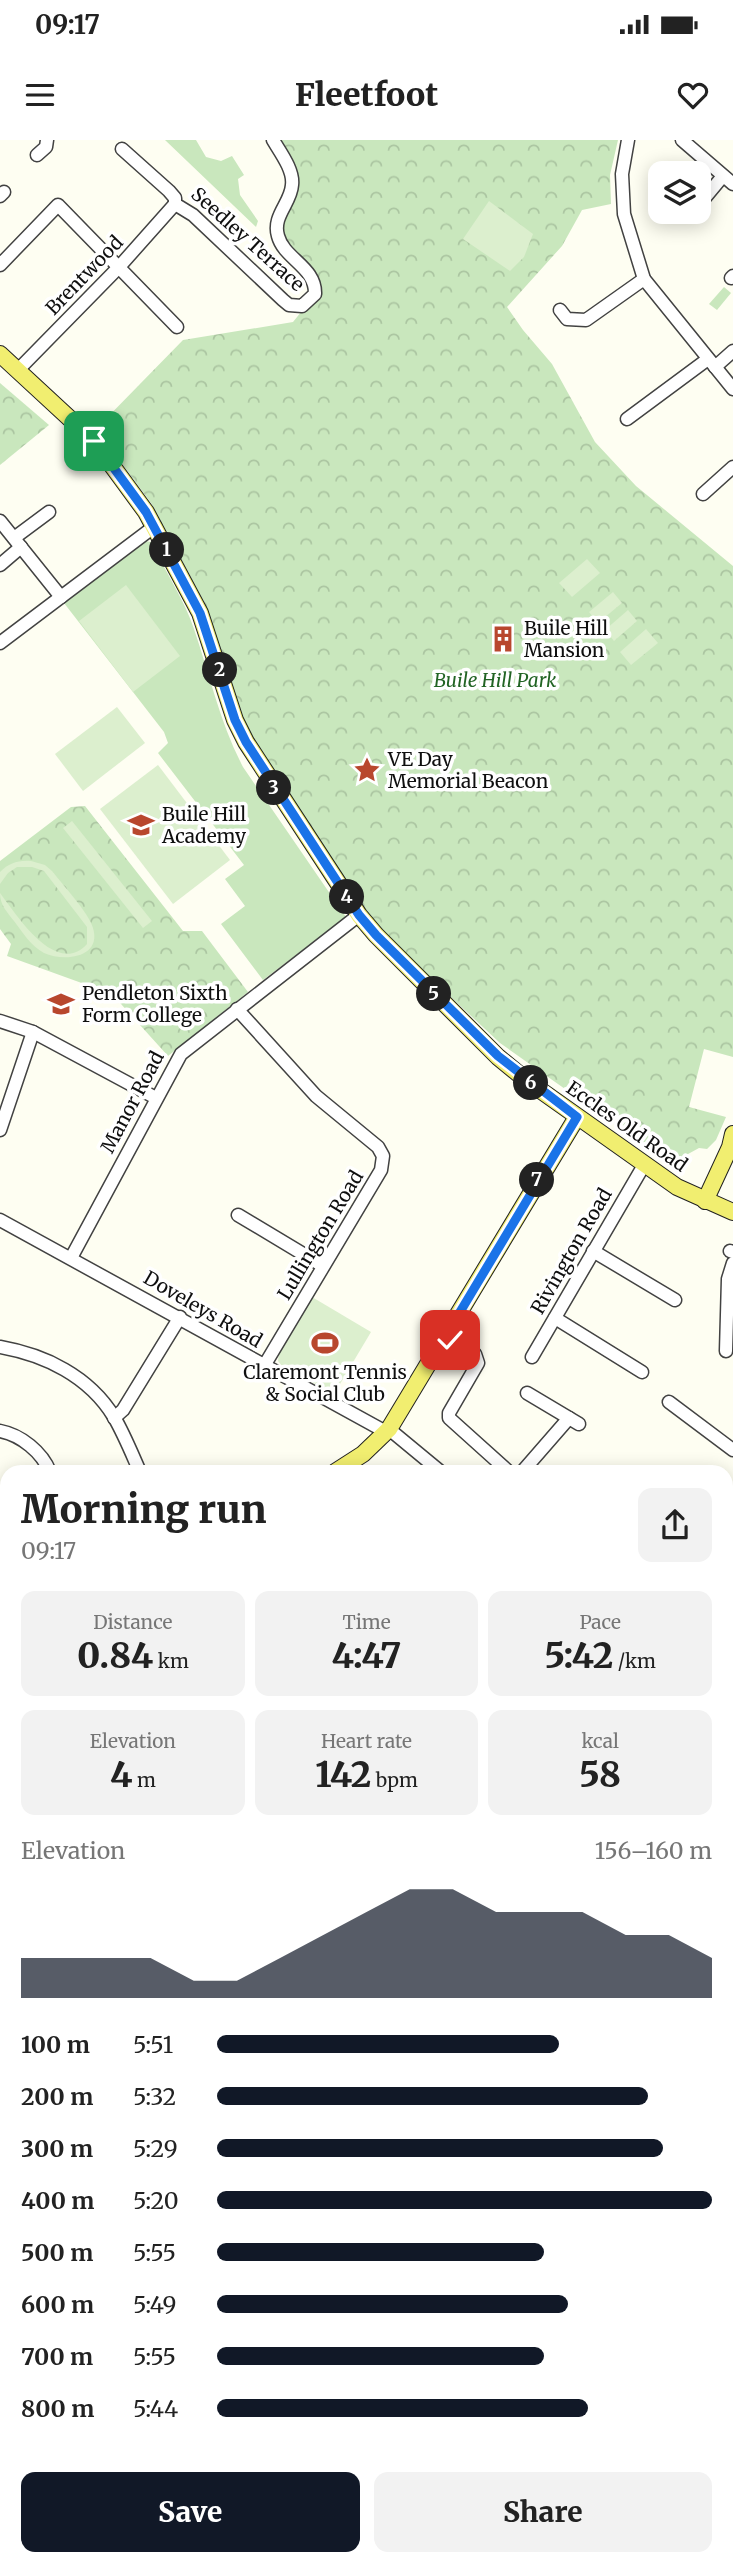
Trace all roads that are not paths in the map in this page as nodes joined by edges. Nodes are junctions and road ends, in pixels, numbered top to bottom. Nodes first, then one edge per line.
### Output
1 (47, 140) edge
2 (273, 140) edge
3 (628, 140) edge
4 (682, 140) edge
5 (122, 149) dead end
6 (37, 155) dead end
7 (728, 180) edge
8 (711, 195) edge
9 (175, 204) junction
10 (0, 265) edge
11 (119, 267) junction
12 (644, 279) junction
13 (560, 310) dead end
14 (177, 327) dead end
15 (733, 351) edge
16 (0, 354) edge
17 (711, 363) junction
18 (18, 370) junction
19 (733, 389) edge
20 (628, 419) dead end
21 (733, 467) edge
22 (703, 494) dead end
23 (49, 512) dead end
24 (0, 522) edge
25 (155, 526) junction
26 (17, 542) junction
27 (0, 565) edge
28 (61, 597) junction
29 (0, 643) edge
30 (359, 915) junction
31 (237, 1009) junction
32 (0, 1021) edge
33 (33, 1032) junction
34 (156, 1098) junction
35 (577, 1117) junction
36 (0, 1130) edge
37 (733, 1134) edge
38 (644, 1165) junction
39 (705, 1201) junction
40 (733, 1212) edge
41 (238, 1215) dead end
42 (0, 1220) edge
43 (593, 1251) junction
44 (732, 1255) edge
45 (71, 1258) junction
46 (323, 1266) junction
47 (675, 1300) dead end
48 (180, 1317) junction
49 (555, 1318) junction
50 (445, 1337) junction
51 (0, 1346) edge
52 (729, 1346) edge
53 (532, 1357) dead end
54 (264, 1366) junction
55 (642, 1372) dead end
56 (527, 1393) dead end
57 (668, 1402) dead end
58 (114, 1418) junction
59 (0, 1431) edge
60 (387, 1431) junction
61 (733, 1450) edge
62 (47, 1465) edge
63 (138, 1465) edge
64 (346, 1465) edge
65 (432, 1465) edge
66 (501, 1465) edge
67 (529, 1465) edge

1 - 6 street
2 - 9 street, Seedley Terrace
3 - 12 street
4 - 7 street
5 - 9 street, Seedley Terrace
7 - 8 street
9 - 11 street, Brentwood
10 - 11 street
11 - 14 street
11 - 18 street, Brentwood
12 - 13 street
12 - 17 street
15 - 17 street
16 - 18 main road, Eccles Old Road
17 - 19 street
17 - 20 street
18 - 25 main road, Eccles Old Road
21 - 22 street
23 - 26 street
24 - 26 street
25 - 28 street
25 - 30 main road, Eccles Old Road
26 - 27 street
26 - 28 street
28 - 29 street
30 - 31 street, Manor Road
30 - 35 main road, Eccles Old Road
31 - 34 street, Manor Road
31 - 46 street, Lullington Road
32 - 33 street
33 - 34 street
33 - 36 street
34 - 45 street, Manor Road
35 - 38 main road, Eccles Old Road
35 - 50 main road
37 - 39 main road
38 - 39 main road, Eccles Old Road
38 - 43 street, Rivington Road
39 - 40 main road, Eccles Old Road
41 - 46 street
42 - 45 street, Doveleys Road
43 - 47 street
43 - 49 street, Rivington Road
44 - 52 street
45 - 48 street, Doveleys Road
46 - 54 street, Lullington Road
48 - 54 street, Doveleys Road
48 - 58 street
49 - 53 street, Rivington Road
49 - 55 street
50 - 60 main road
50 - 66 street
51 - 58 street
54 - 60 street, Doveleys Road
56 - 67 street
57 - 61 street
58 - 63 street
59 - 62 street
60 - 64 main road
60 - 65 street, Doveleys Road

